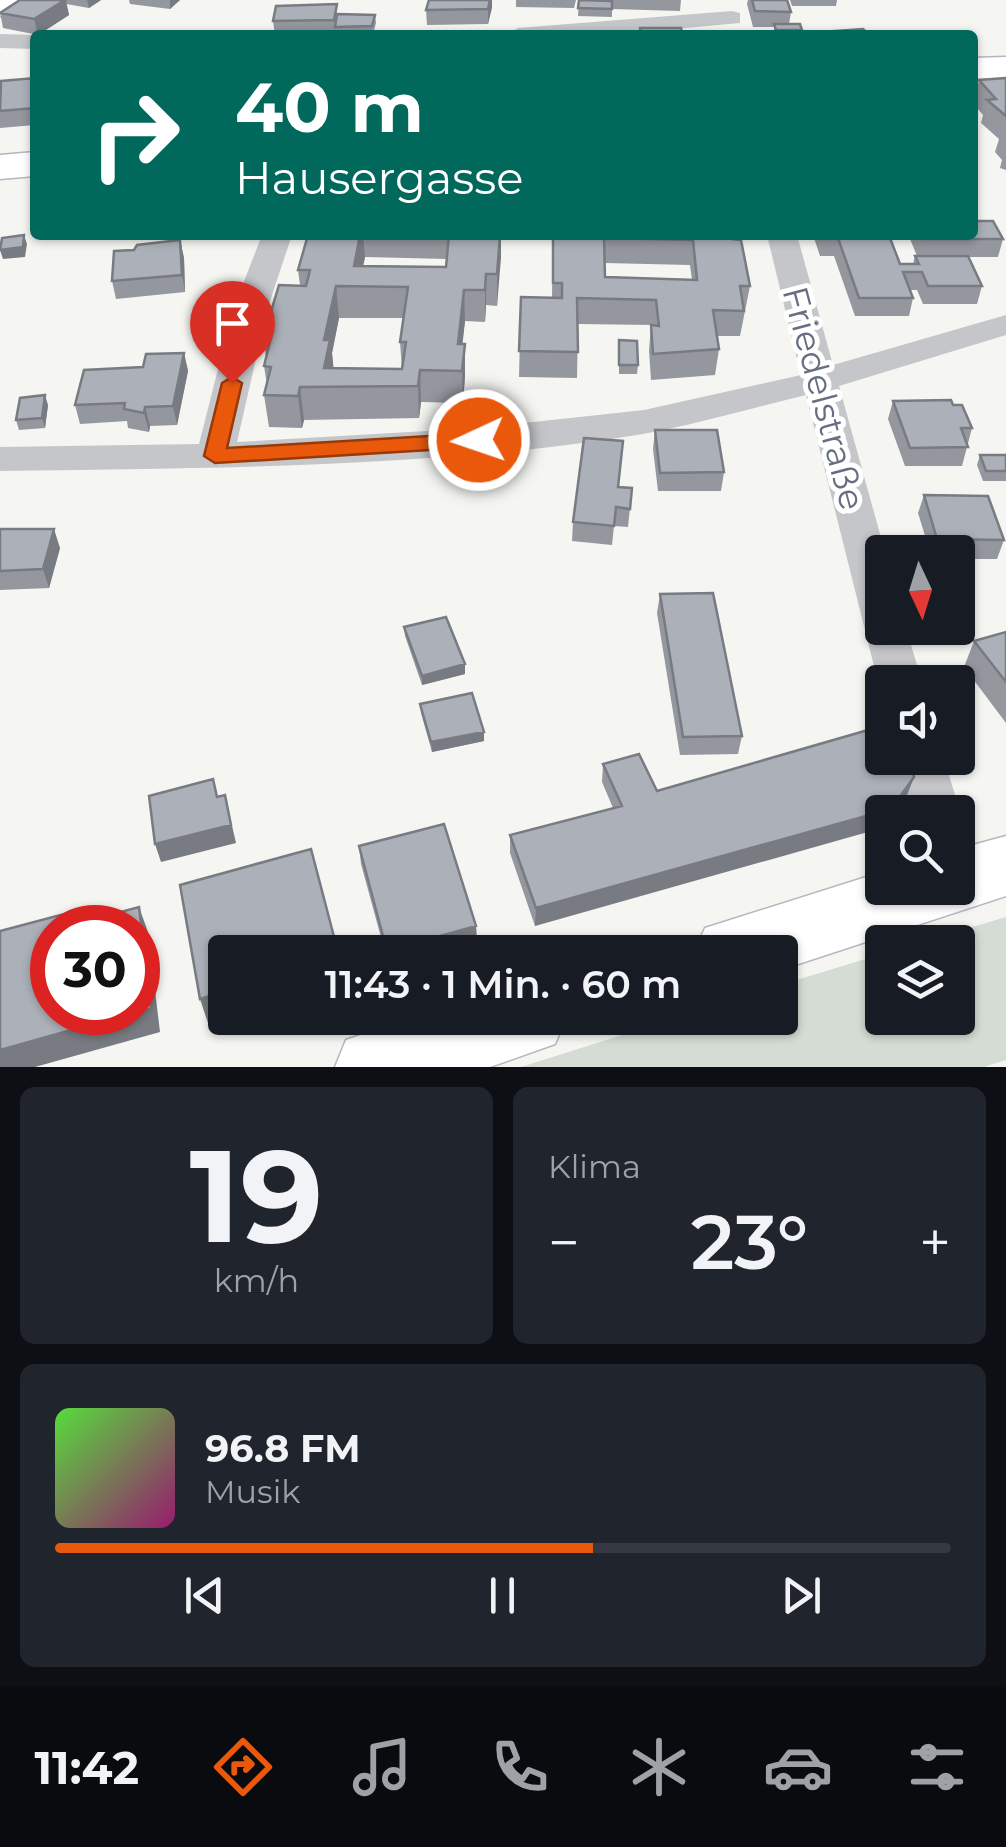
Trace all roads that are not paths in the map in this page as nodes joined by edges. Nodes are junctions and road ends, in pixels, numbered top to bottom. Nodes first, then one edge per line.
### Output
1 (9, 0) edge
2 (0, 6) edge
3 (731, 18) edge
4 (581, 30) edge
5 (0, 41) edge
6 (30, 42) edge
7 (1006, 67) edge
8 (978, 69) edge
9 (1006, 85) edge
10 (978, 87) edge
11 (30, 144) edge
12 (0, 147) edge
13 (30, 164) edge
14 (0, 167) edge
15 (276, 240) edge
16 (783, 240) edge
17 (1006, 326) edge
18 (817, 382) junction
19 (215, 456) junction
20 (0, 459) edge
21 (865, 556) edge
22 (1006, 866) edge
23 (975, 875) edge
24 (879, 905) edge
25 (785, 935) edge
26 (475, 1035) edge
27 (374, 1067) edge

1 - 2 main road
3 - 4 street
5 - 6 street
7 - 8 main road
9 - 10 main road
11 - 12 main road
13 - 14 main road
15 - 19 street
16 - 18 street, Friedelstraße
17 - 18 street
18 - 19 street
18 - 21 street, Friedelstraße
19 - 20 street
22 - 23 main road
24 - 25 main road
26 - 27 main road

